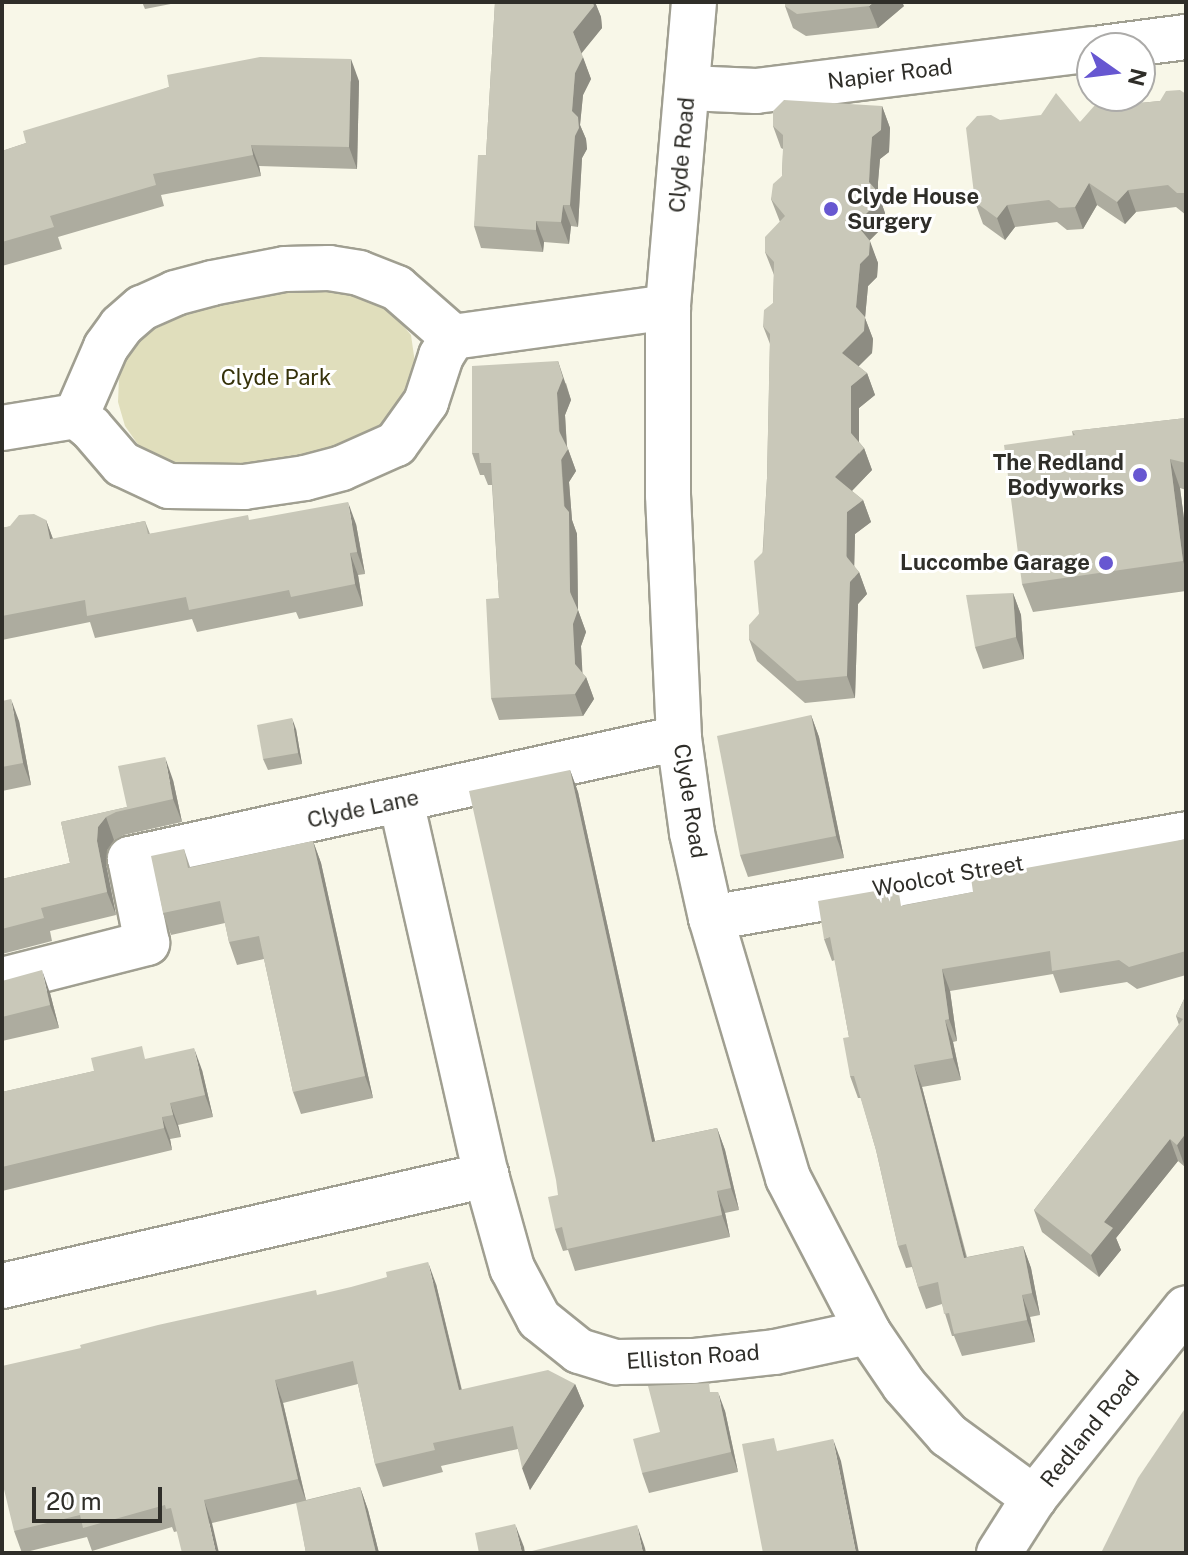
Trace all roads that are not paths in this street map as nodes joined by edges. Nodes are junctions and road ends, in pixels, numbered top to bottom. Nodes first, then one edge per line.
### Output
1 (694, 2) edge
2 (1186, 37) edge
3 (1156, 41) edge
4 (1076, 51) edge
5 (688, 88) junction
6 (668, 307) junction
7 (453, 337) junction
8 (76, 416) junction
9 (2, 428) edge
10 (679, 738) junction
11 (401, 801) junction
12 (1186, 834) edge
13 (711, 918) junction
14 (2, 980) edge
15 (486, 1175) junction
16 (2, 1286) edge
17 (1186, 1308) edge
18 (868, 1332) junction
19 (1034, 1498) junction
20 (999, 1553) edge

1 - 5 street, Clyde Road
2 - 3 street
4 - 5 street, Napier Road
5 - 6 street, Clyde Road
6 - 7 street
6 - 10 street, Clyde Road
7 - 8 street
7 - 8 street
8 - 9 street
10 - 11 street, Clyde Lane
10 - 13 street, Clyde Road
11 - 14 street, Clyde Lane
11 - 15 street, Elliston Road
12 - 13 street, Woolcot Street
13 - 18 street, Clyde Road
15 - 16 street
15 - 18 street, Elliston Road
17 - 19 street, Redland Road
18 - 19 street, Clyde Road
19 - 20 street, Redland Road

